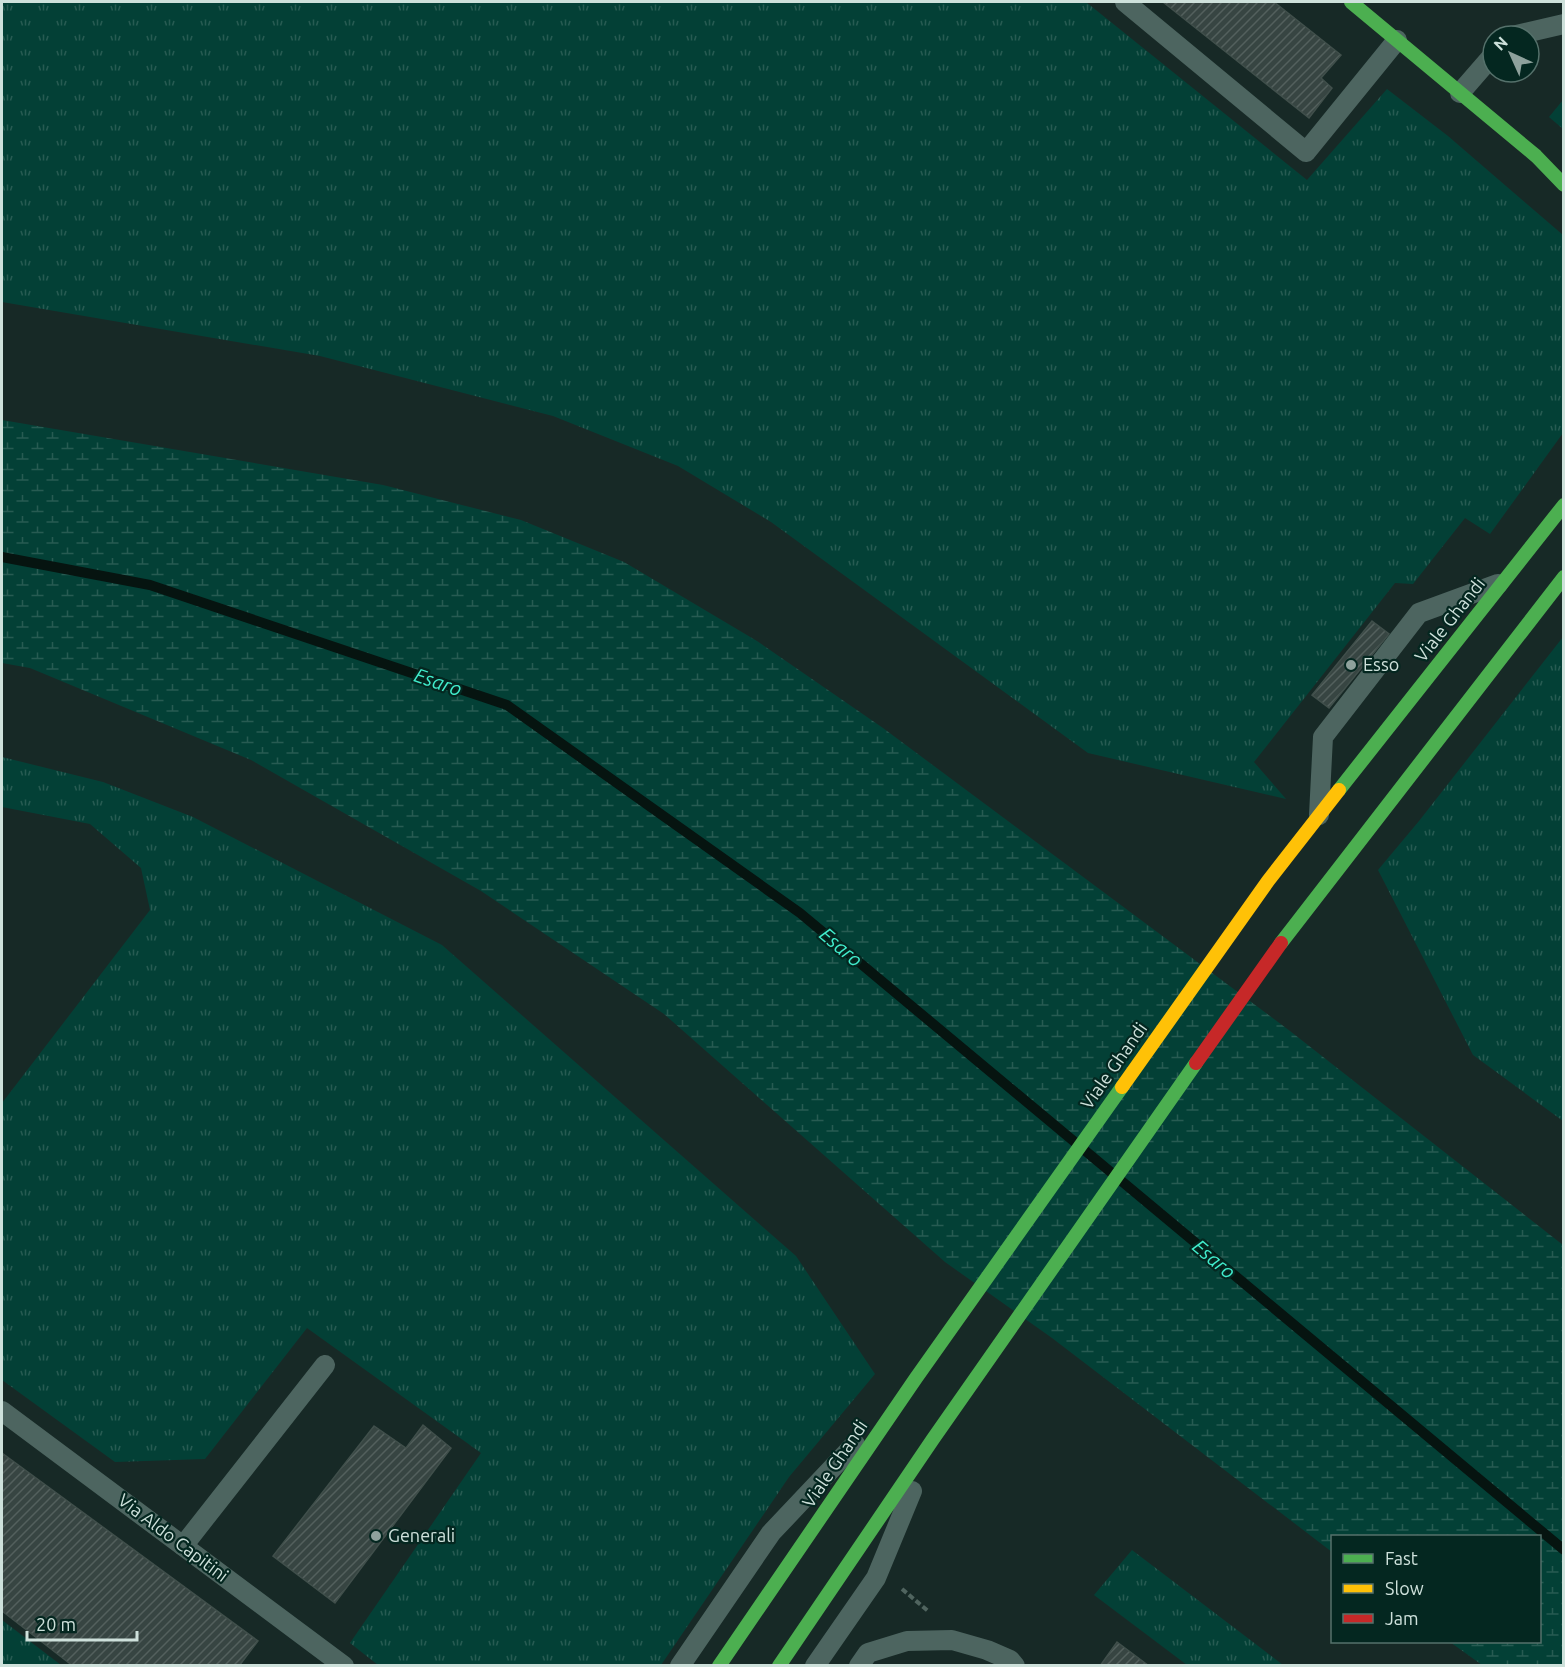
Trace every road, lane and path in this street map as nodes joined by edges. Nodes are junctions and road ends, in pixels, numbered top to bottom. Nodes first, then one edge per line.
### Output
1 (1125, 2) edge
2 (1351, 2) edge
3 (1563, 24) edge
4 (1541, 29) edge
5 (1397, 40) junction
6 (1481, 69) edge
7 (1460, 93) junction
8 (1563, 185) edge
9 (1562, 507) edge
10 (1563, 577) edge
11 (1503, 582) junction
12 (1319, 815) junction
13 (325, 1365) dead end
14 (916, 1378) junction
15 (2, 1411) edge
16 (933, 1439) junction
17 (183, 1546) junction
18 (344, 1665) edge
19 (680, 1665) edge
20 (718, 1665) edge
21 (779, 1665) edge
22 (815, 1665) edge
23 (859, 1665) edge
24 (1015, 1665) edge

1 - 5 lane
2 - 5 main road
3 - 4 lane
5 - 7 main road
6 - 7 lane
7 - 8 main road
9 - 11 main road, Viale Ghandi
10 - 16 main road
11 - 12 main road, Viale Ghandi
11 - 12 lane
12 - 14 main road, Viale Ghandi
13 - 17 lane
14 - 19 lane
14 - 20 main road, Viale Ghandi
15 - 17 lane, Via Aldo Capitini
16 - 21 main road
16 - 22 lane
17 - 18 lane, Via Aldo Capitini
23 - 24 lane

